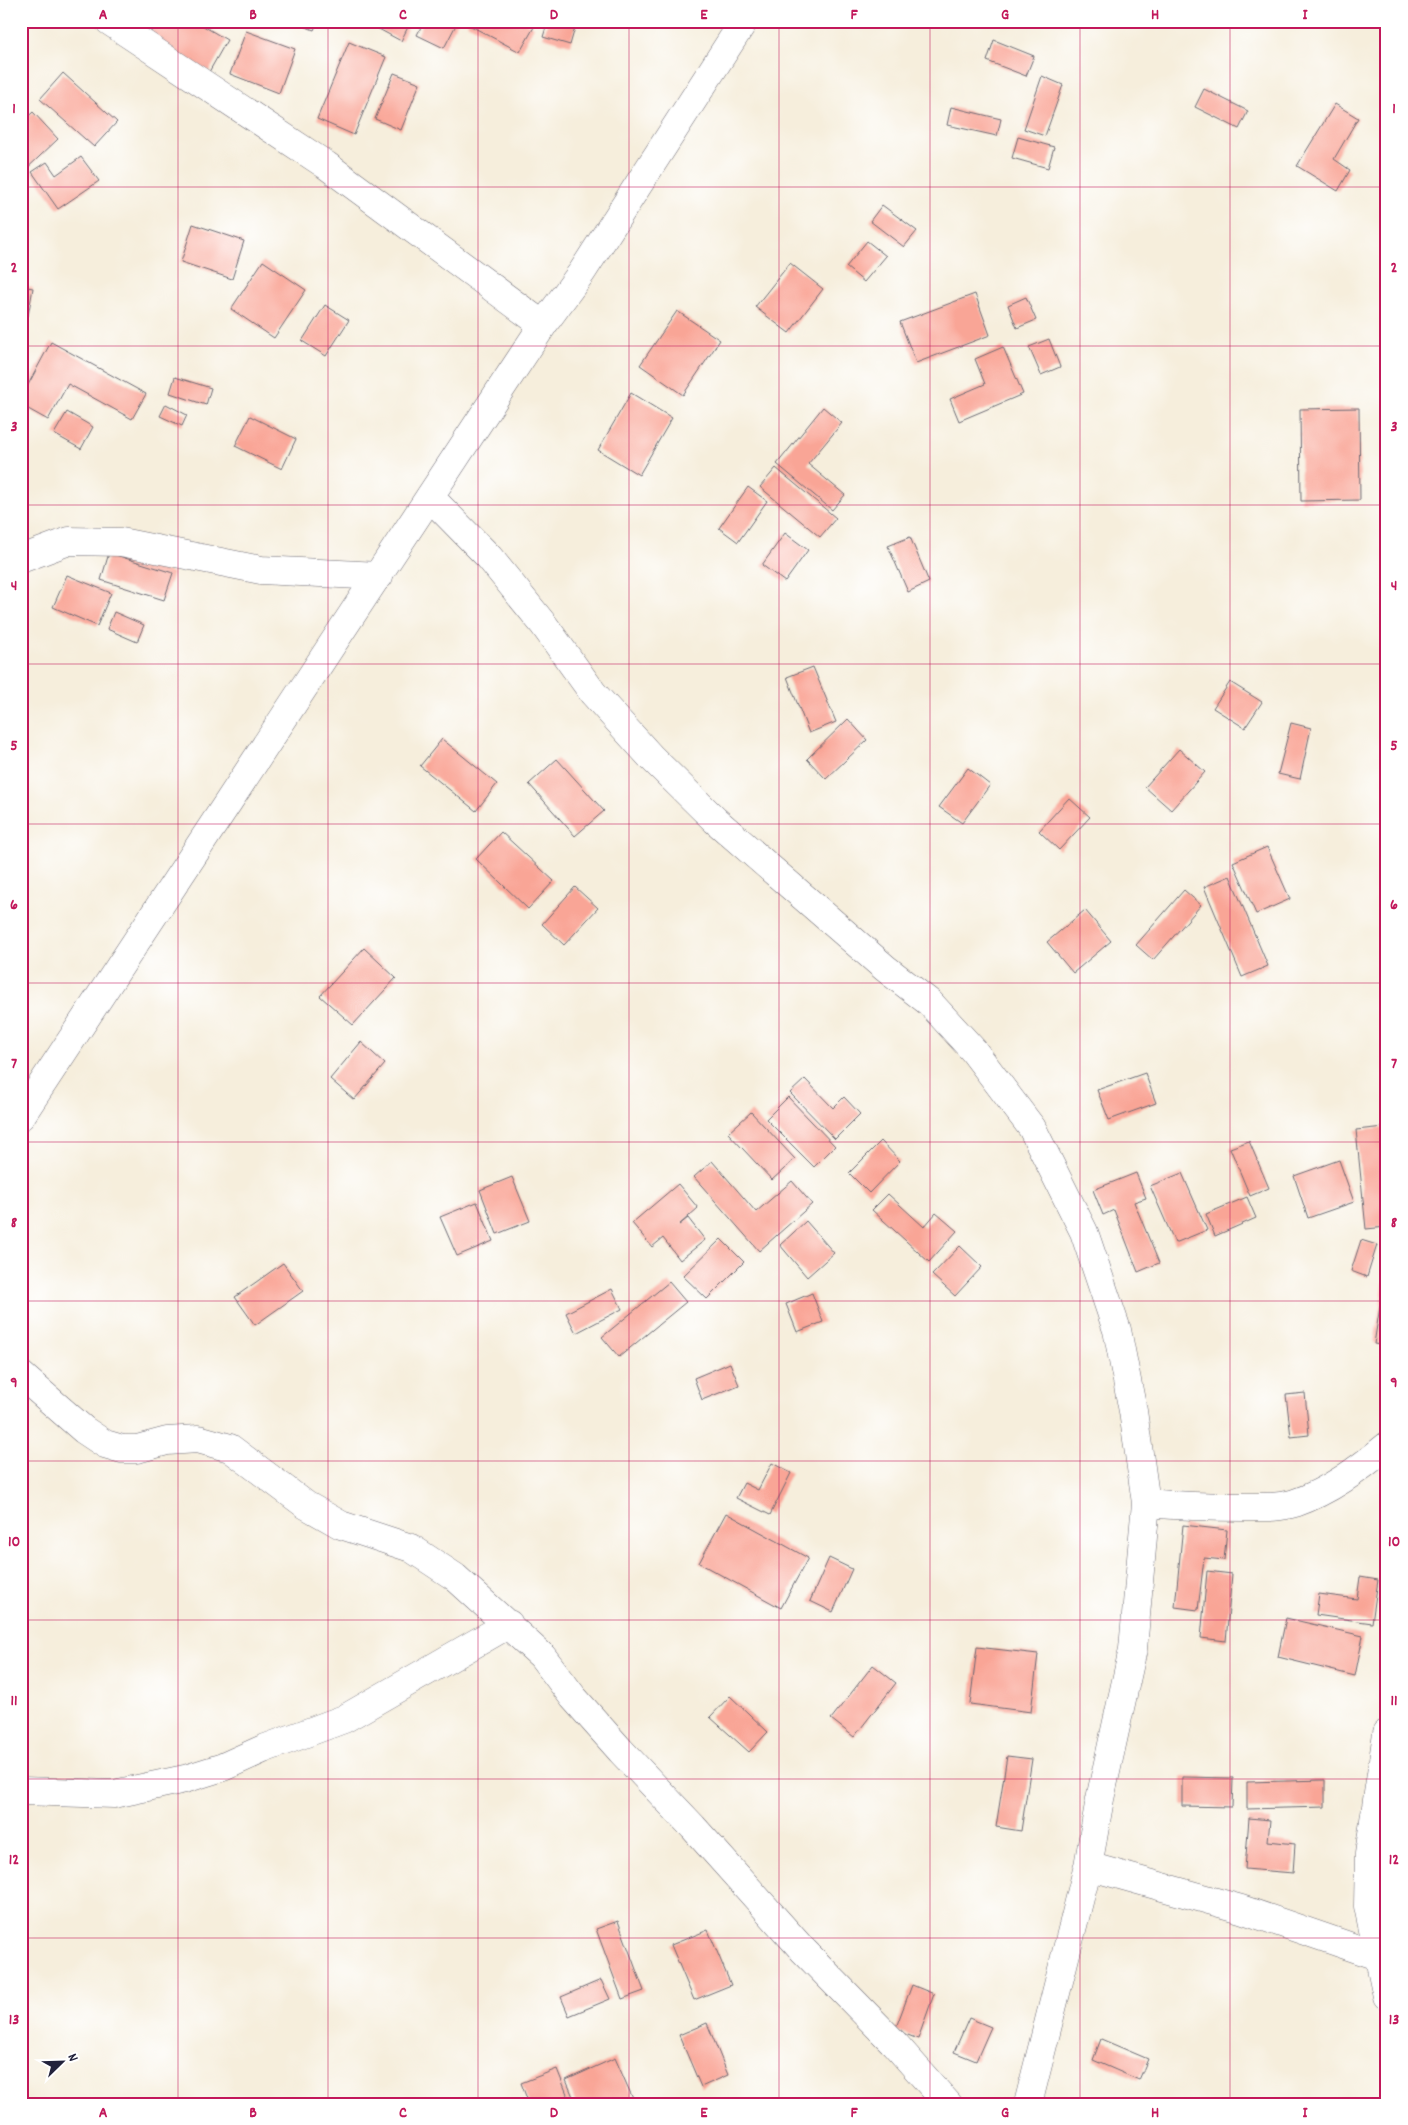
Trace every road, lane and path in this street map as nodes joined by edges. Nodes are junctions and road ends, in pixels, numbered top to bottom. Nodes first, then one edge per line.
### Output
1 (109, 21) edge
2 (744, 21) edge
3 (142, 30) edge
4 (543, 325) junction
5 (430, 497) junction
6 (21, 559) edge
7 (379, 576) junction
8 (21, 1116) edge
9 (21, 1375) edge
10 (1387, 1446) edge
11 (1146, 1504) junction
12 (509, 1624) junction
13 (1387, 1733) edge
14 (21, 1791) edge
15 (1088, 1866) junction
16 (1382, 1956) edge
17 (1387, 1996) edge
18 (948, 2104) edge
19 (1028, 2104) edge

1 - 3 street
2 - 4 street
3 - 4 street
4 - 5 street
5 - 7 street
5 - 11 street
6 - 7 street
7 - 8 street
9 - 12 street
10 - 11 street
11 - 15 street
12 - 14 street
12 - 18 street
13 - 16 street
15 - 16 street
15 - 19 street
16 - 17 street

